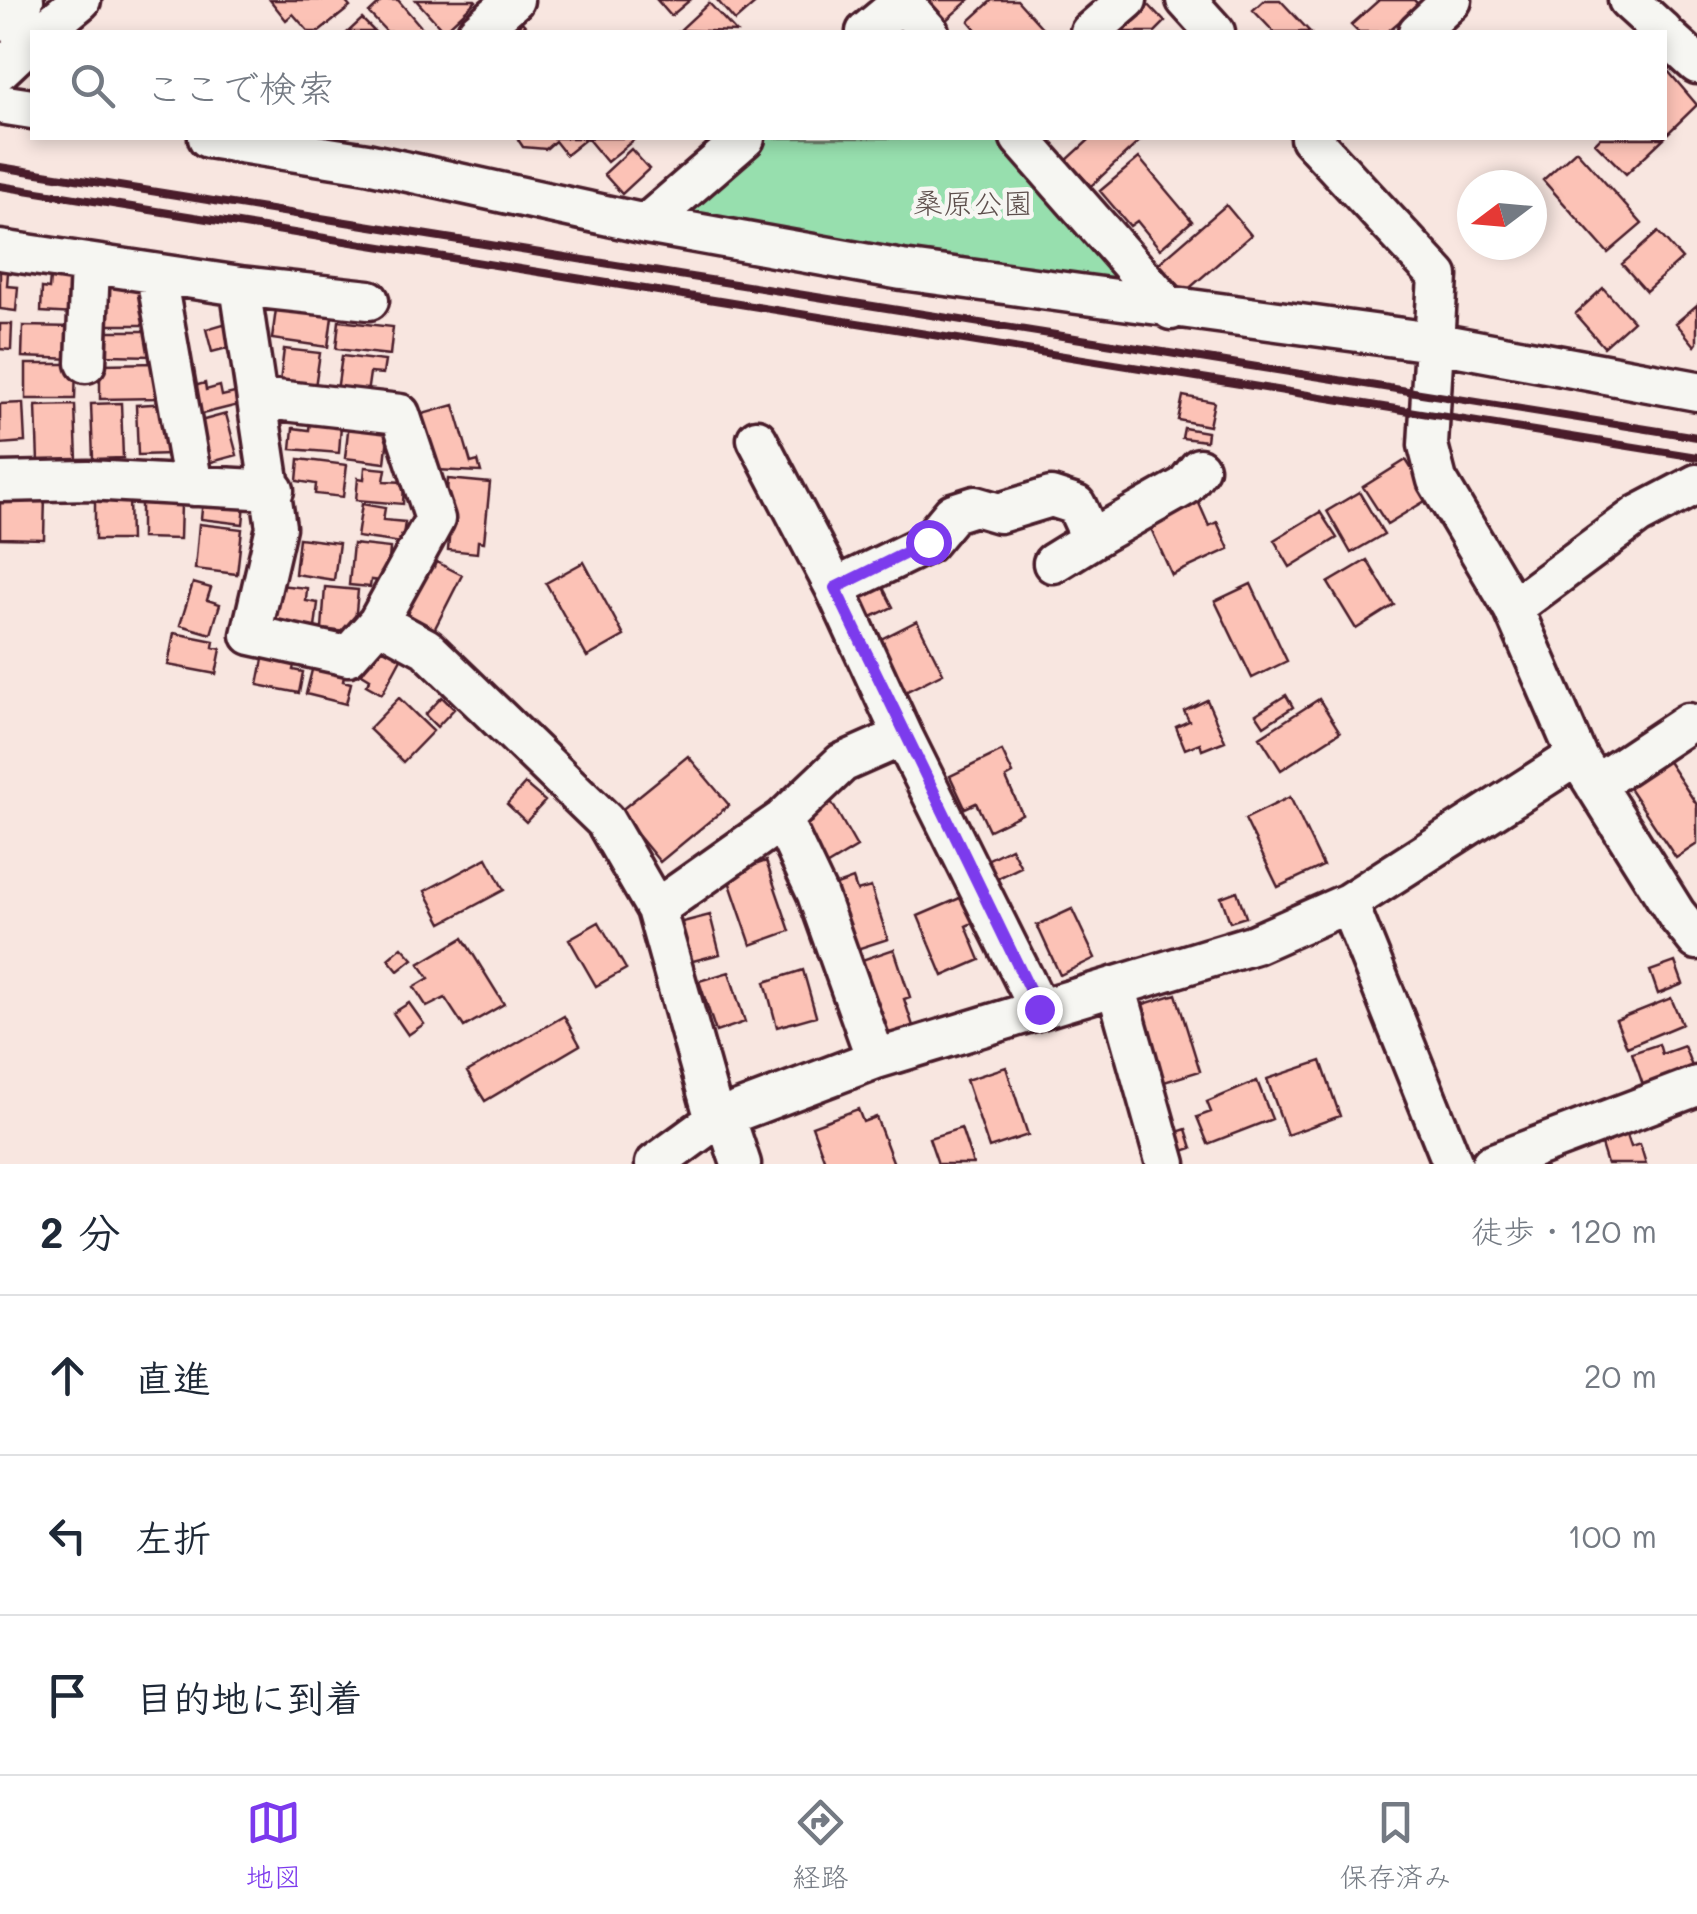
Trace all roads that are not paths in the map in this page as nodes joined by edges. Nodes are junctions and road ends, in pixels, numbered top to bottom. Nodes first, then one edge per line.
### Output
1 (24, 0) edge
2 (81, 0) edge
3 (514, 0) edge
4 (1127, 0) edge
5 (1186, 0) edge
6 (1452, 0) edge
7 (1628, 0) edge
8 (901, 1) edge
9 (0, 22) edge
10 (44, 30) edge
11 (480, 30) edge
12 (868, 30) edge
13 (926, 30) edge
14 (1092, 30) edge
15 (1213, 30) edge
16 (1420, 30) edge
17 (1661, 30) edge
18 (1667, 36) edge
19 (30, 42) edge
20 (1697, 64) edge
21 (0, 70) edge
22 (0, 104) edge
23 (30, 109) edge
24 (236, 140) edge
25 (744, 140) edge
26 (1022, 140) edge
27 (1312, 140) edge
28 (348, 148) edge
29 (646, 224) junction
30 (0, 250) edge
31 (90, 265) junction
32 (156, 275) junction
33 (240, 286) junction
34 (368, 300) dead end
35 (1171, 310) junction
36 (1432, 342) junction
37 (86, 363) dead end
38 (1697, 391) edge
39 (258, 398) junction
40 (757, 439) dead end
41 (1199, 468) dead end
42 (0, 482) edge
43 (1697, 484) edge
44 (193, 486) junction
45 (274, 490) junction
46 (1100, 534) junction
47 (1053, 563) dead end
48 (835, 588) junction
49 (1513, 608) junction
50 (378, 622) junction
51 (1688, 723) dead end
52 (903, 736) junction
53 (1586, 770) junction
54 (782, 820) junction
55 (1348, 903) junction
56 (656, 909) junction
57 (1697, 940) edge
58 (1116, 986) junction
59 (1039, 1009) junction
60 (876, 1059) junction
61 (1697, 1086) edge
62 (720, 1118) junction
63 (655, 1164) edge
64 (741, 1164) edge
65 (1166, 1164) edge
66 (1453, 1164) edge
67 (1491, 1164) edge

1 - 9 street
2 - 10 street
3 - 11 street
4 - 14 street
5 - 15 street
6 - 16 street
7 - 17 street
8 - 12 street
8 - 13 street
18 - 20 street
19 - 21 street
22 - 23 street
24 - 28 street
25 - 29 street
26 - 35 street
27 - 36 street
28 - 29 street
29 - 35 street
30 - 31 street
31 - 32 street
31 - 37 street
32 - 33 street
32 - 44 street
33 - 34 street
33 - 39 street
35 - 36 street
36 - 38 street
36 - 49 street
39 - 45 street
39 - 50 street
40 - 48 street
41 - 46 street
42 - 44 street
43 - 49 street
44 - 45 street
45 - 50 street
46 - 47 street
46 - 48 street
48 - 52 street
49 - 53 street
50 - 56 street
51 - 53 street
52 - 54 street
52 - 59 street
53 - 55 street
53 - 57 street
54 - 56 street
54 - 60 street
55 - 58 street
55 - 66 street
56 - 62 street
58 - 59 street
58 - 65 street
59 - 60 street
60 - 62 street
61 - 67 street
62 - 63 street
62 - 64 street

